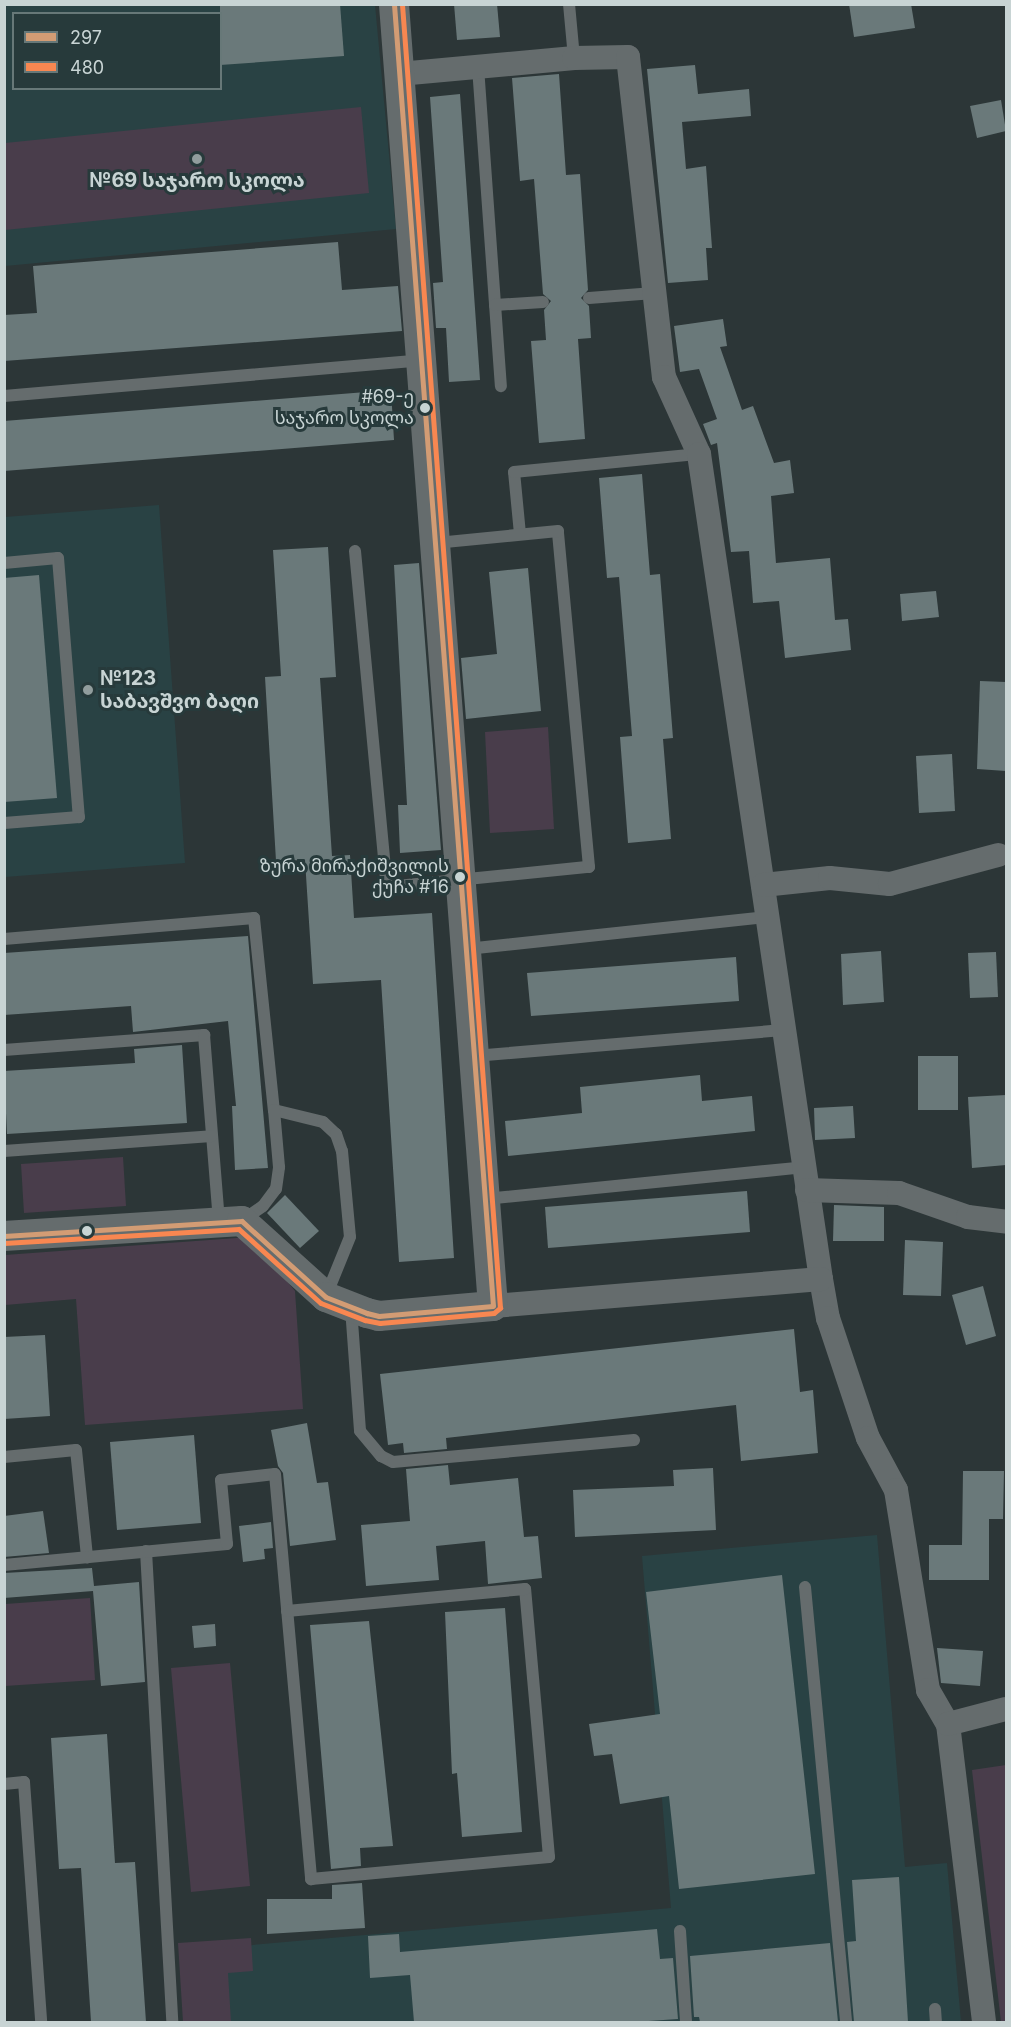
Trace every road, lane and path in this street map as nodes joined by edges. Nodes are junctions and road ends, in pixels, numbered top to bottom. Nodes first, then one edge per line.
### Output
1 (394, 4) edge
2 (569, 4) edge
3 (574, 58) junction
4 (478, 67) junction
5 (399, 74) junction
6 (654, 293) junction
7 (589, 298) dead end
8 (543, 302) dead end
9 (495, 305) junction
10 (422, 360) junction
11 (501, 386) dead end
12 (4, 396) edge
13 (699, 454) junction
14 (520, 534) junction
15 (435, 543) junction
16 (355, 551) dead end
17 (4, 563) edge
18 (4, 823) edge
19 (998, 855) dead end
20 (461, 880) junction
21 (762, 885) junction
22 (767, 917) junction
23 (4, 939) edge
24 (466, 949) junction
25 (783, 1030) junction
26 (4, 1050) edge
27 (474, 1056) junction
28 (274, 1110) junction
29 (211, 1136) junction
30 (4, 1151) edge
31 (806, 1178) junction
32 (485, 1199) junction
33 (231, 1221) junction
34 (1006, 1222) edge
35 (4, 1236) edge
36 (820, 1280) junction
37 (339, 1302) junction
38 (493, 1306) junction
39 (634, 1440) dead end
40 (4, 1457) edge
41 (146, 1551) junction
42 (87, 1557) junction
43 (4, 1565) edge
44 (805, 1587) dead end
45 (287, 1611) junction
46 (1006, 1709) edge
47 (948, 1724) junction
48 (4, 1784) edge
49 (681, 1931) dead end
50 (935, 2009) dead end
51 (40, 2022) edge
52 (172, 2022) edge
53 (686, 2022) edge
54 (846, 2022) edge
55 (936, 2022) edge
56 (984, 2022) edge

1 - 5 street
2 - 3 lane
3 - 4 street
3 - 6 street
4 - 5 street
4 - 9 lane
5 - 10 street
6 - 7 lane
6 - 13 street
8 - 9 lane
9 - 11 lane
10 - 12 lane
10 - 15 street
13 - 14 lane
13 - 21 street
14 - 15 lane
14 - 20 lane
15 - 20 street
16 - 20 lane
17 - 18 lane
19 - 21 street
20 - 24 street
21 - 22 street
22 - 24 lane
22 - 25 street
23 - 28 lane
24 - 27 street
25 - 27 lane
25 - 31 street
26 - 29 lane
27 - 32 street
28 - 33 lane
28 - 37 lane
29 - 30 lane
29 - 33 lane
31 - 32 lane
31 - 34 street
31 - 36 street
32 - 38 street
33 - 35 street
33 - 37 street
36 - 38 street
36 - 47 street
37 - 38 street
37 - 39 lane
40 - 42 lane
41 - 42 lane
41 - 45 lane
41 - 52 lane
42 - 43 lane
44 - 54 lane
45 - 45 lane
46 - 47 street
47 - 56 street
48 - 51 lane
49 - 53 lane
50 - 55 lane

